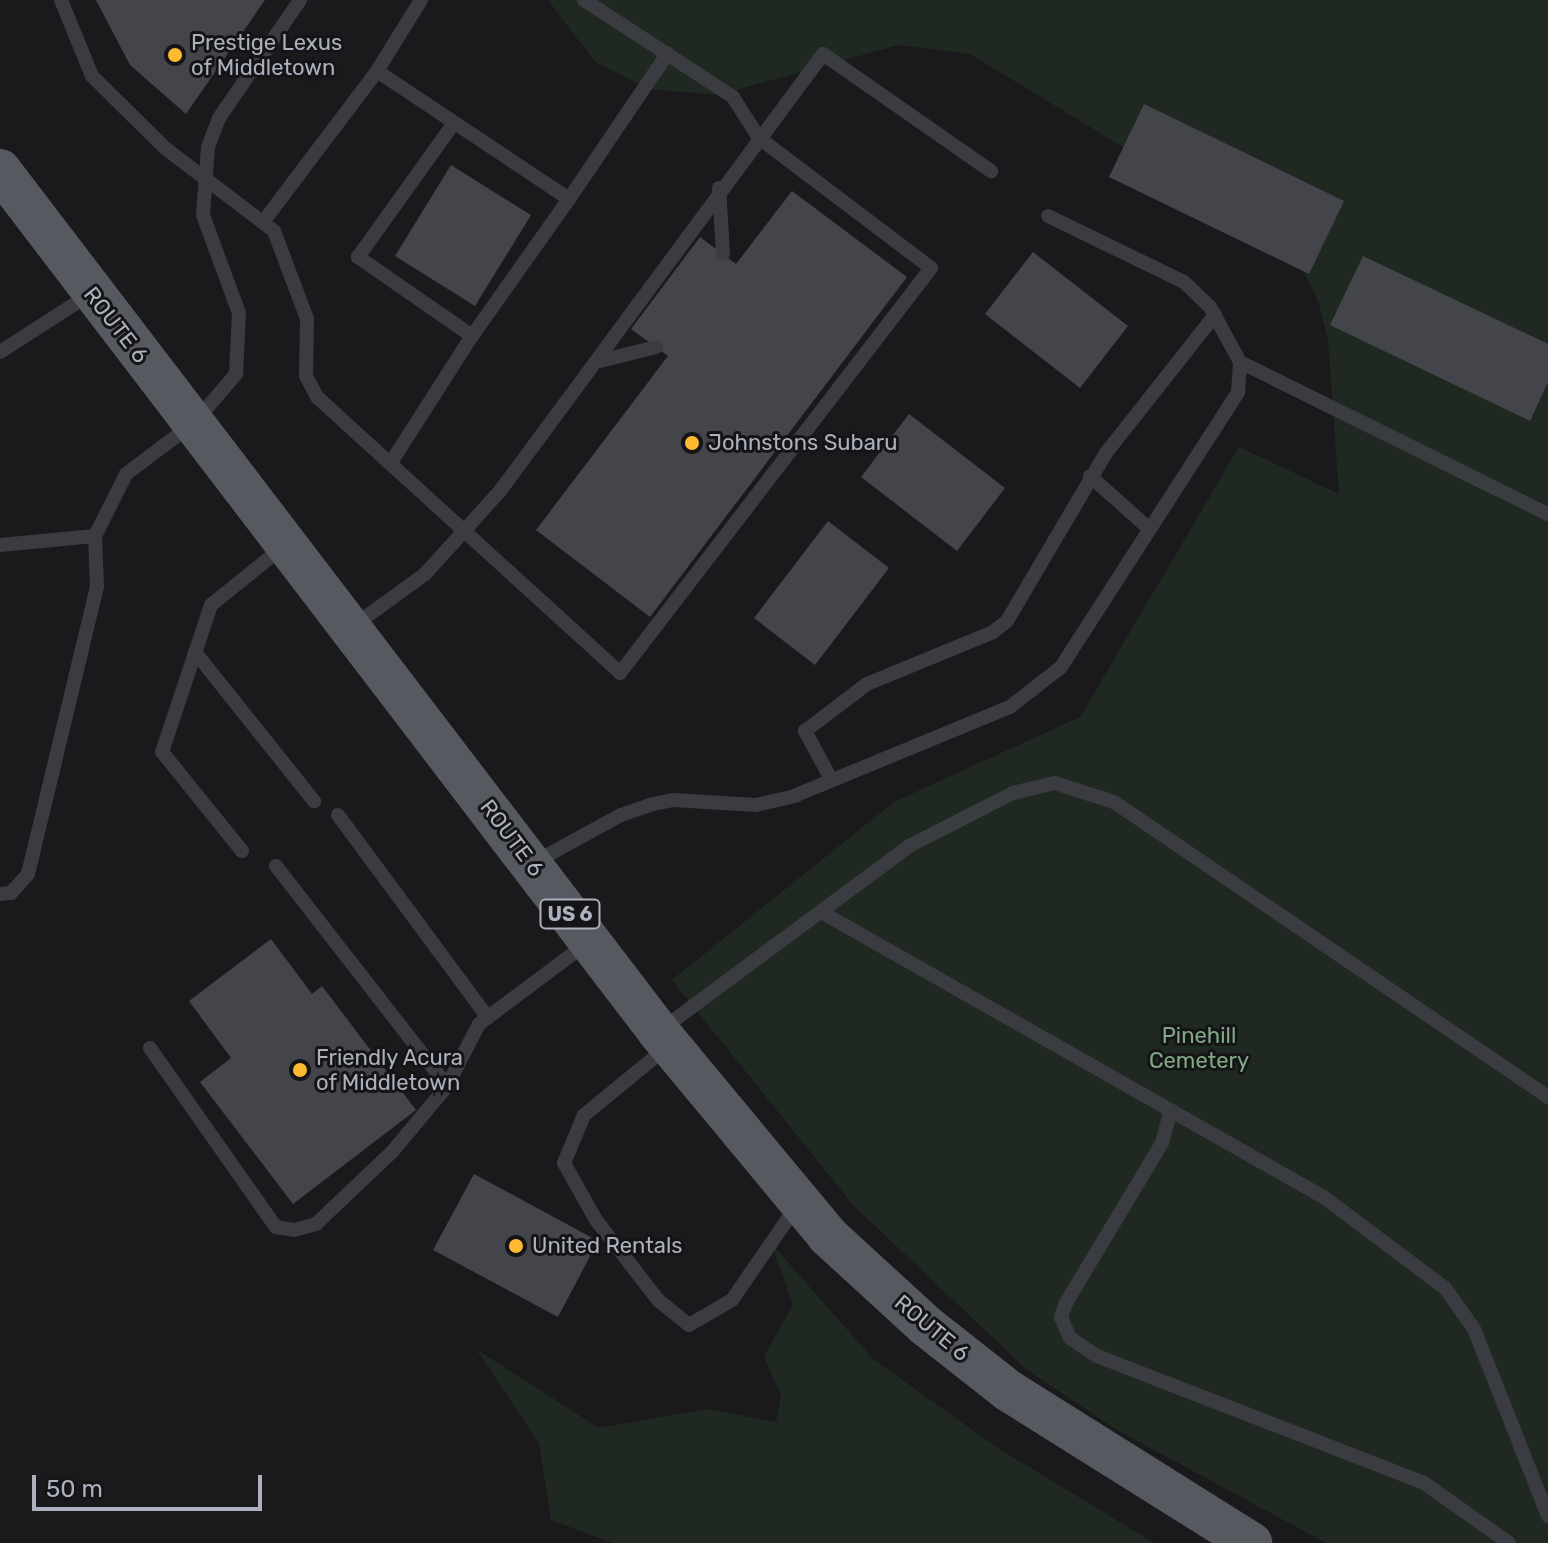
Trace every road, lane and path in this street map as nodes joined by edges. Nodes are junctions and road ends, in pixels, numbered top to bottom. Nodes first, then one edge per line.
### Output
1 (61, 0) edge
2 (300, 0) edge
3 (421, 0) edge
4 (584, 0) edge
5 (668, 53) junction
6 (377, 71) junction
7 (454, 123) junction
8 (759, 138) junction
9 (0, 170) edge
10 (991, 171) dead end
11 (206, 175) junction
12 (719, 188) junction
13 (569, 199) junction
14 (1048, 216) dead end
15 (263, 222) junction
16 (723, 254) dead end
17 (90, 293) junction
18 (1215, 315) junction
19 (472, 336) junction
20 (656, 347) dead end
21 (0, 352) edge
22 (600, 361) junction
23 (1240, 362) junction
24 (194, 423) junction
25 (390, 464) junction
26 (1090, 476) junction
27 (1548, 514) edge
28 (1147, 527) junction
29 (465, 534) junction
30 (95, 536) junction
31 (287, 543) junction
32 (0, 545) edge
33 (351, 628) junction
34 (195, 652) junction
35 (831, 779) junction
36 (314, 801) dead end
37 (338, 815) dead end
38 (242, 851) dead end
39 (531, 864) junction
40 (276, 866) dead end
41 (0, 894) edge
42 (823, 913) junction
43 (590, 941) junction
44 (488, 1018) junction
45 (664, 1038) junction
46 (150, 1048) dead end
47 (447, 1086) junction
48 (1548, 1097) edge
49 (1170, 1113) junction
50 (799, 1204) junction
51 (1548, 1516) edge
52 (1251, 1543) edge
53 (1509, 1543) edge

1 - 11 lane
2 - 11 lane
3 - 6 lane
4 - 5 lane
5 - 8 lane
5 - 13 lane
6 - 7 lane
6 - 15 lane
7 - 13 lane
7 - 19 lane
8 - 10 lane
8 - 12 lane
8 - 29 lane
9 - 17 main road, ROUTE 6 / US 6
11 - 15 lane
11 - 24 lane
12 - 16 lane
12 - 22 lane
13 - 19 lane
14 - 18 lane
15 - 25 lane
17 - 21 lane
17 - 24 main road, ROUTE 6 / US 6
18 - 23 lane
18 - 26 lane
19 - 25 lane
20 - 22 lane
22 - 29 lane
23 - 27 lane
23 - 28 lane
24 - 30 lane
24 - 31 main road, ROUTE 6 / US 6
25 - 29 lane
26 - 28 lane
26 - 35 lane
28 - 35 lane
29 - 33 lane
30 - 32 lane
30 - 41 lane
31 - 33 main road, ROUTE 6 / US 6
31 - 34 lane
33 - 39 main road, ROUTE 6 / US 6
34 - 36 lane
34 - 38 lane
35 - 39 lane
37 - 44 lane
39 - 43 main road, ROUTE 6 / US 6
40 - 47 lane
42 - 45 lane
42 - 48 lane
42 - 49 lane
43 - 44 lane
43 - 45 main road, ROUTE 6 / US 6
44 - 47 lane
45 - 50 main road, ROUTE 6 / US 6
45 - 50 lane
46 - 47 lane
49 - 51 lane
49 - 53 lane
50 - 52 main road, ROUTE 6 / US 6

